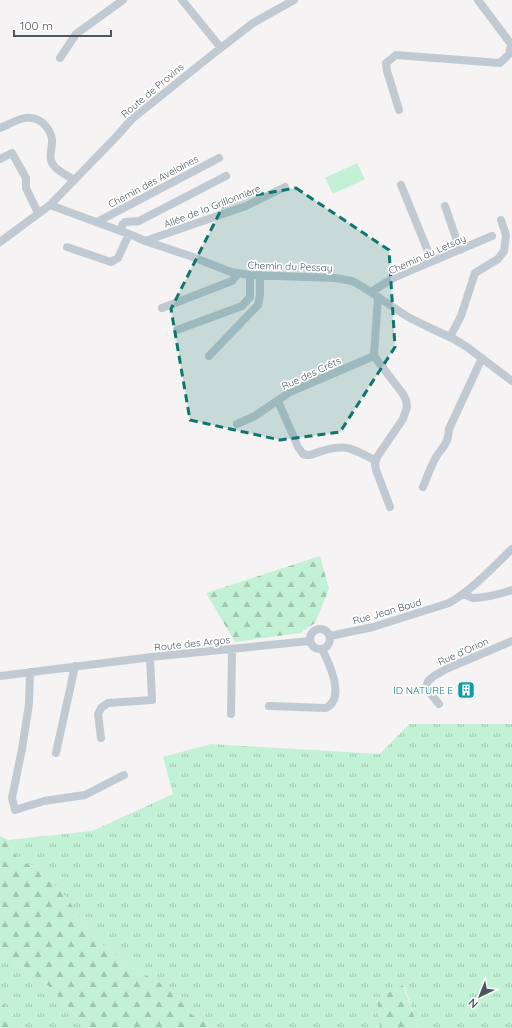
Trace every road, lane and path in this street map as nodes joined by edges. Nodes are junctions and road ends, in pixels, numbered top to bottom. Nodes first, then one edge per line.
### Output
1 (123, 0) edge
2 (182, 0) edge
3 (294, 0) edge
4 (478, 0) edge
5 (221, 48) junction
6 (60, 58) dead end
7 (399, 110) dead end
8 (0, 128) edge
9 (219, 158) dead end
10 (0, 159) edge
11 (226, 176) dead end
12 (74, 180) junction
13 (401, 185) dead end
14 (285, 187) dead end
15 (50, 205) junction
16 (445, 206) dead end
17 (38, 214) junction
18 (501, 220) dead end
19 (97, 222) junction
20 (125, 233) junction
21 (492, 236) dead end
22 (145, 241) junction
23 (0, 242) edge
24 (67, 247) dead end
25 (460, 250) junction
26 (432, 261) junction
27 (238, 273) junction
28 (250, 275) junction
29 (260, 275) junction
30 (371, 292) junction
31 (378, 297) junction
32 (162, 308) dead end
33 (177, 330) dead end
34 (450, 337) junction
35 (209, 356) dead end
36 (374, 356) junction
37 (482, 358) junction
38 (512, 381) edge
39 (278, 401) junction
40 (237, 424) dead end
41 (376, 461) junction
42 (423, 487) dead end
43 (390, 507) dead end
44 (512, 549) edge
45 (512, 590) edge
46 (464, 594) junction
47 (330, 636) junction
48 (310, 641) junction
49 (512, 641) edge
50 (232, 649) junction
51 (322, 649) junction
52 (150, 657) junction
53 (76, 666) junction
54 (32, 672) junction
55 (0, 676) edge
56 (439, 704) dead end
57 (269, 706) dead end
58 (231, 714) dead end
59 (29, 733) dead end
60 (101, 738) dead end
61 (56, 753) dead end
62 (124, 775) dead end

1 - 6 street
2 - 5 street
3 - 5 street, Route de Provins
4 - 7 street
5 - 12 street, Route de Provins
8 - 12 street
9 - 19 street, Chemin des Avelaines
10 - 17 street
11 - 20 street
12 - 15 street, Route de Provins
13 - 26 street
14 - 22 street, Allée de la Grillonnière
15 - 17 street, Route de Provins
15 - 19 street, Chemin du Pessay
16 - 25 street
17 - 23 street, Route de Provins
18 - 34 street
19 - 20 street, Chemin du Pessay
20 - 22 street, Chemin du Pessay
20 - 24 street
21 - 25 street, Chemin du Letsay
22 - 27 street, Chemin du Pessay
25 - 26 street, Chemin du Letsay
26 - 30 street, Chemin du Letsay
27 - 28 street, Chemin du Pessay
27 - 32 street
28 - 29 street, Chemin du Pessay
28 - 33 street
29 - 30 street, Chemin du Pessay
29 - 35 street
30 - 31 street, Chemin du Pessay
31 - 34 street, Chemin du Pessay
31 - 36 street
34 - 37 street, Chemin du Pessay
36 - 39 street, Rue des Crêts
36 - 41 street
37 - 38 street, Chemin du Pessay
37 - 42 street
39 - 40 street, Rue des Crêts
39 - 41 street
41 - 43 street
44 - 46 street, Rue Jean Baud
45 - 46 street
46 - 47 street, Rue Jean Baud
47 - 48 street
47 - 51 street
48 - 50 street, Route des Argos
48 - 51 street
49 - 56 street, Rue d’Orion
50 - 52 street, Route des Argos
50 - 58 street
51 - 57 street
52 - 53 street, Route des Argos
52 - 60 street
53 - 54 street, Route des Argos
53 - 61 street
54 - 55 street, Route des Argos
54 - 59 street
54 - 62 street

